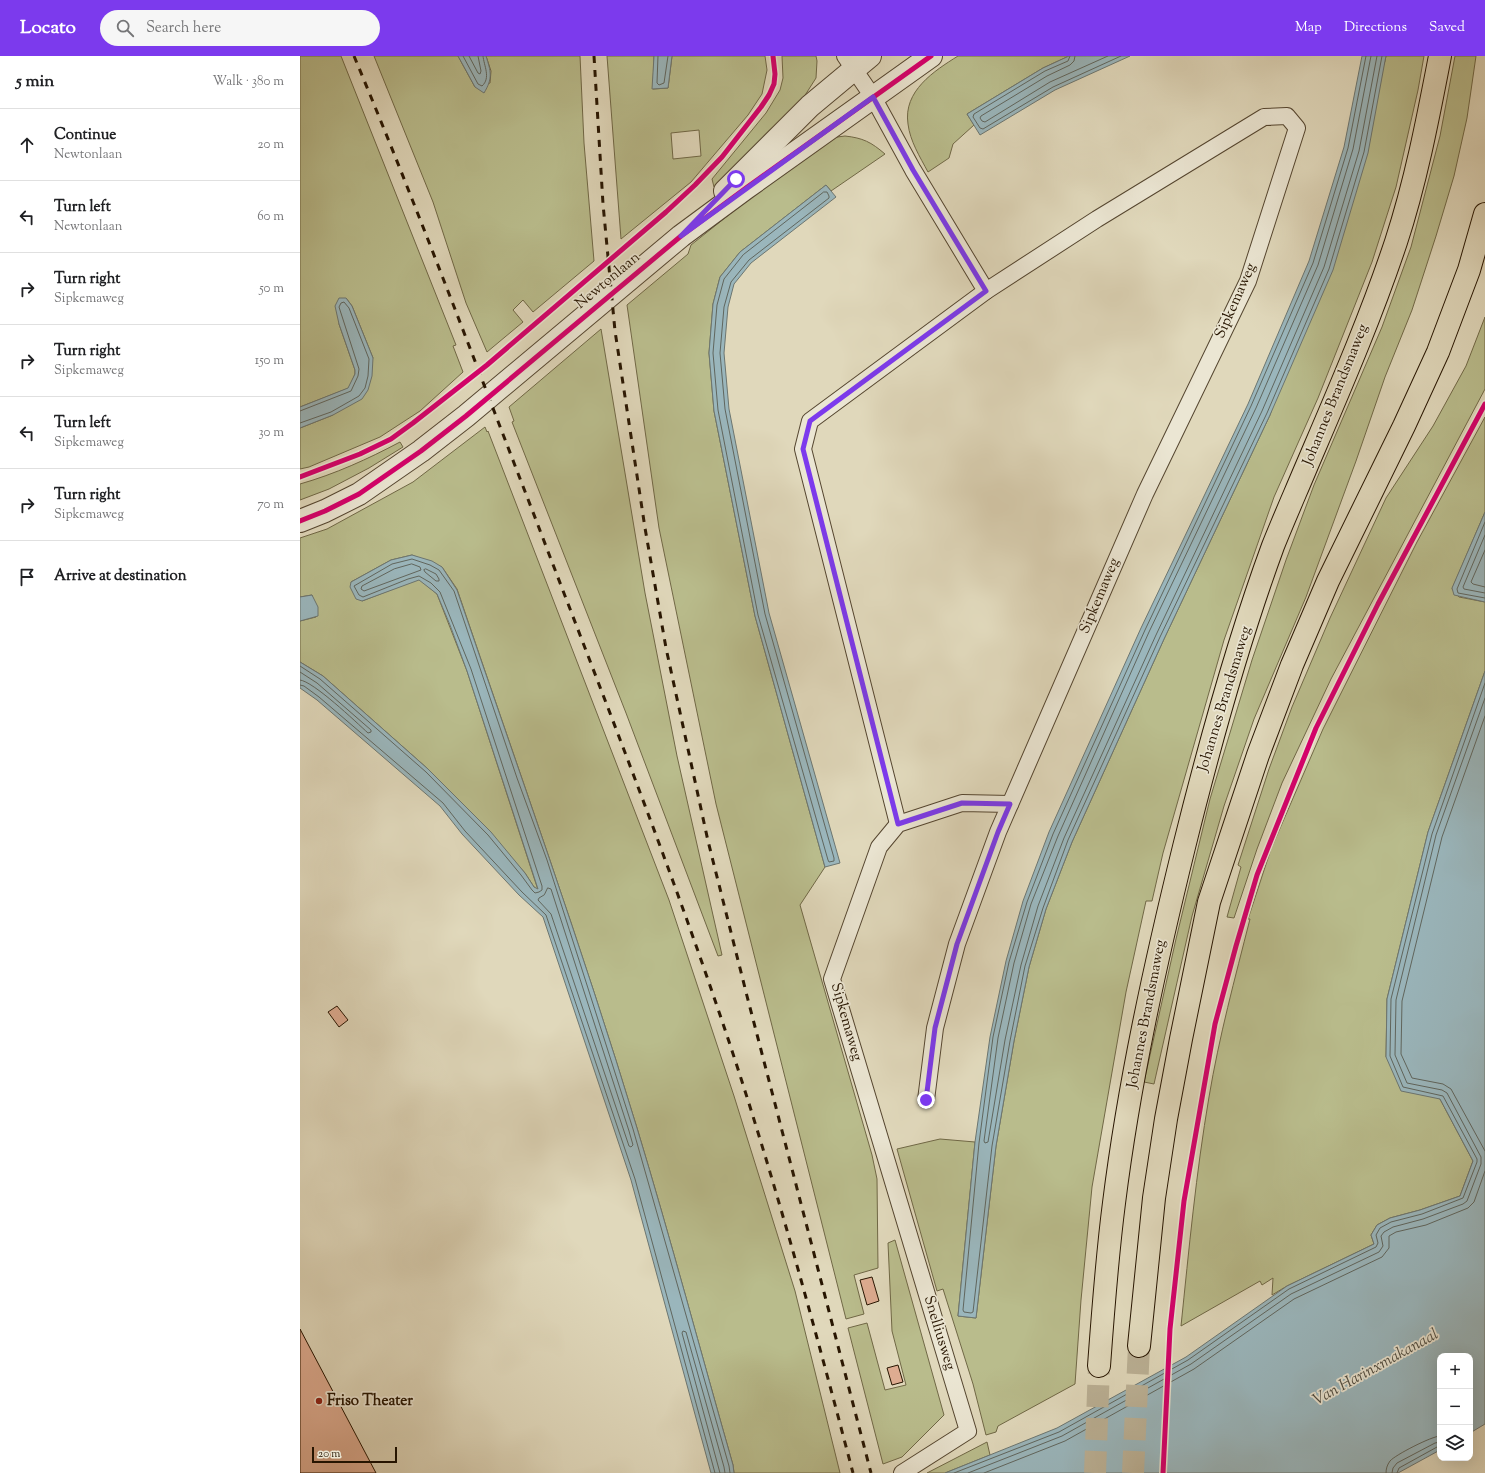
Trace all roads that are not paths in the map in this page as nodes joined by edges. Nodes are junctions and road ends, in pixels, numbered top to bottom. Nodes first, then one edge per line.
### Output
1 (931, 56) edge
2 (1440, 56) edge
3 (856, 60) edge
4 (873, 97) junction
5 (1485, 214) edge
6 (681, 236) junction
7 (986, 291) junction
8 (300, 521) edge
9 (1010, 804) junction
10 (898, 824) junction
11 (926, 1100) dead end
12 (887, 1160) joint
13 (1139, 1346) tunnel mouth
14 (1099, 1366) tunnel mouth
15 (902, 1473) edge

1 - 4 street, Newtonlaan
2 - 14 main road, Johannes Brandsmaweg
3 - 4 lane
3 - 6 street, Newtonlaan
4 - 6 street, Newtonlaan
4 - 7 lane
5 - 13 main road
6 - 8 street, Newtonlaan
7 - 9 lane, Sipkemaweg
7 - 10 lane, Sipkemaweg
9 - 10 lane
9 - 11 lane, Sipkemaweg
10 - 12 lane, Sipkemaweg
12 - 15 lane, Snelliusweg

